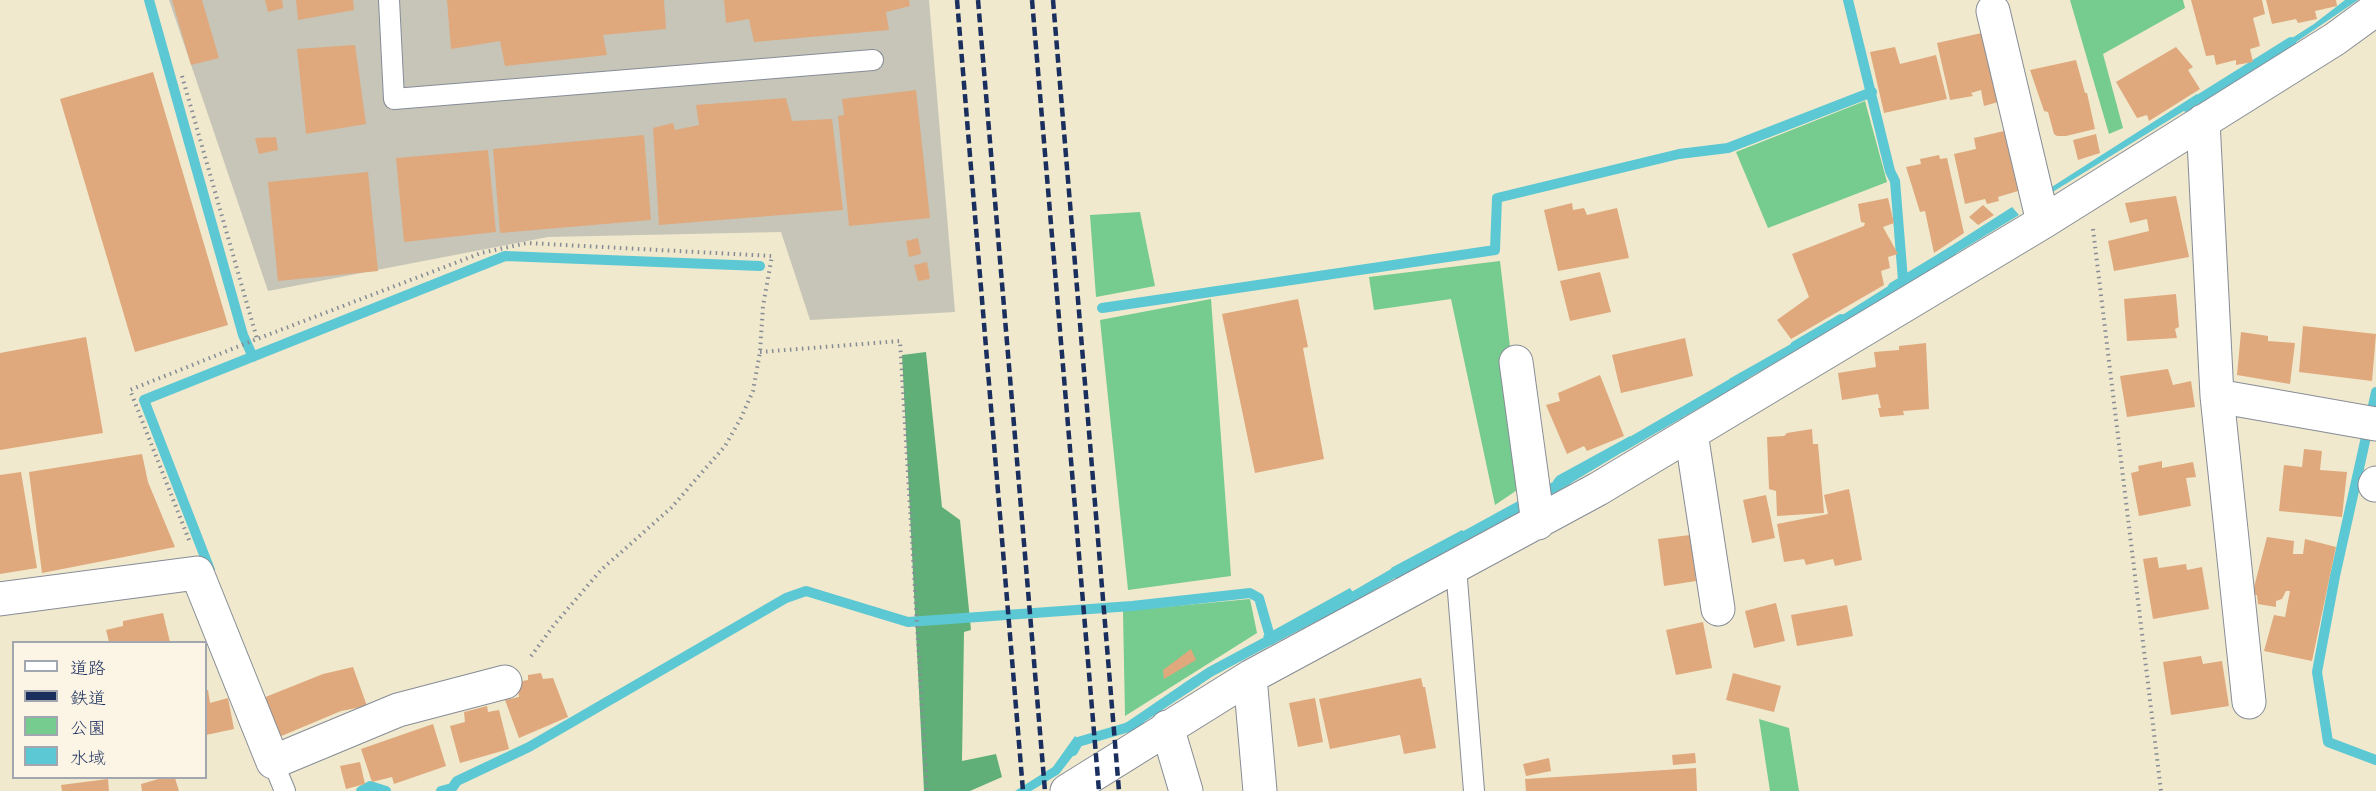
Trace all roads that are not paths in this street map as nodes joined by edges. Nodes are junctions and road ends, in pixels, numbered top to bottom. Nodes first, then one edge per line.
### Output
1 (389, 0) edge
2 (2376, 9) edge
3 (1993, 11) dead end
4 (873, 60) dead end
5 (2203, 121) junction
6 (2043, 222) junction
7 (1516, 362) dead end
8 (2217, 396) junction
9 (2376, 424) edge
10 (1691, 433) junction
11 (1538, 523) junction
12 (1456, 567) junction
13 (0, 599) edge
14 (1718, 609) dead end
15 (1250, 677) junction
16 (505, 682) road end
17 (2249, 702) dead end
18 (1167, 727) junction
19 (279, 777) edge
20 (1067, 791) edge
21 (1186, 791) edge
22 (1260, 791) edge
23 (1474, 791) edge

1 - 4 lane
2 - 5 street
3 - 6 street
5 - 6 street
5 - 8 street
6 - 10 street
7 - 11 street
8 - 9 street
8 - 17 street
10 - 11 street
10 - 14 street
11 - 12 street
12 - 15 street
12 - 23 lane
13 - 19 street
15 - 18 street
15 - 22 street
16 - 19 street
18 - 20 street
18 - 21 street

